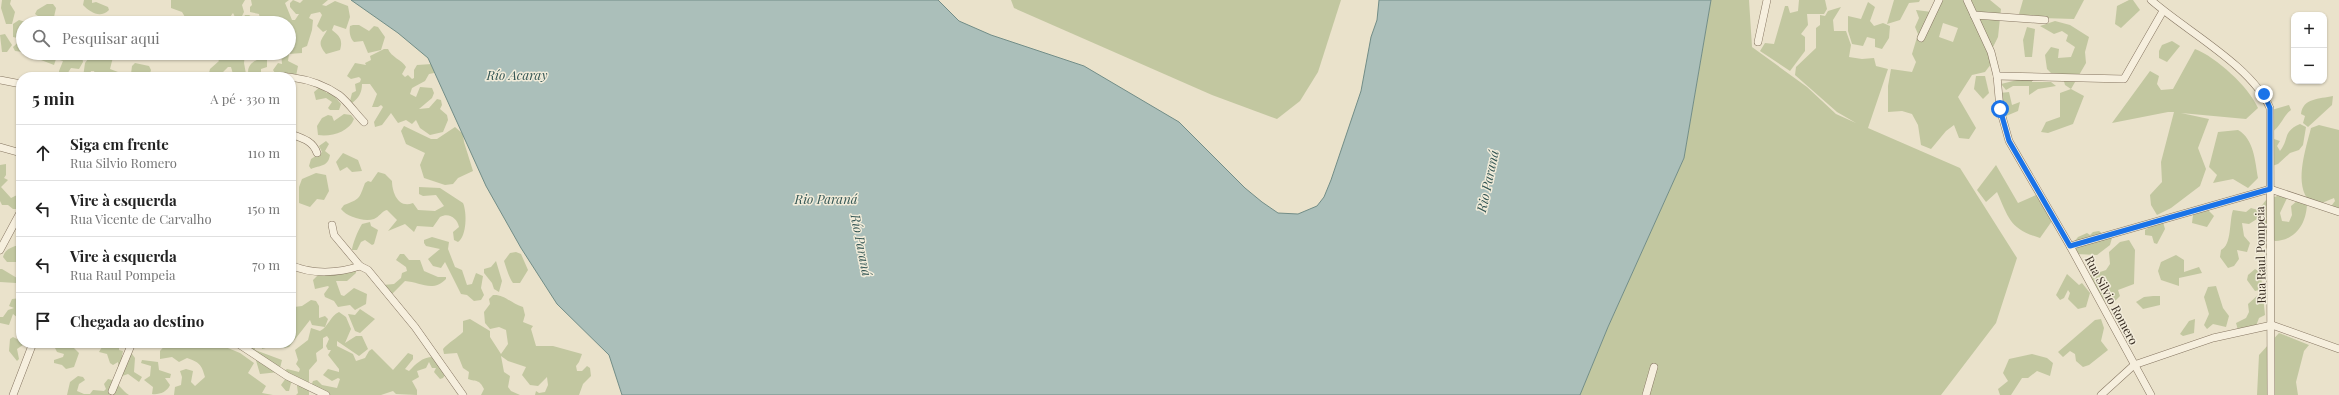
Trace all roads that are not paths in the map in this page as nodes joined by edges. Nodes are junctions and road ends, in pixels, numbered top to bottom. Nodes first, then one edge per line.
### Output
1 (1767, 0) edge
2 (1938, 0) edge
3 (1967, 0) edge
4 (2151, 0) edge
5 (2163, 11) junction
6 (1974, 15) junction
7 (2045, 20) dead end
8 (1921, 38) dead end
9 (1758, 42) dead end
10 (1997, 76) junction
11 (296, 77) edge
12 (0, 80) edge
13 (16, 83) edge
14 (364, 122) dead end
15 (296, 136) edge
16 (0, 147) edge
17 (16, 152) edge
18 (317, 153) dead end
19 (2270, 189) junction
20 (2339, 212) edge
21 (16, 220) edge
22 (332, 225) dead end
23 (2070, 246) junction
24 (0, 250) edge
25 (360, 266) junction
26 (296, 267) edge
27 (2272, 325) junction
28 (31, 348) edge
29 (130, 348) edge
30 (244, 348) edge
31 (2339, 349) edge
32 (2134, 365) junction
33 (1654, 367) dead end
34 (112, 391) dead end
35 (12, 395) edge
36 (326, 395) edge
37 (463, 395) edge
38 (1646, 395) edge
39 (2101, 395) edge
40 (2151, 395) edge
41 (2271, 395) edge

1 - 9 street
2 - 8 street
3 - 6 street, Rua Silvio Romero
4 - 5 street, Rua Raul Pompeia
5 - 10 street
5 - 19 street, Rua Raul Pompeia
6 - 7 street
6 - 10 street, Rua Silvio Romero
10 - 23 street, Rua Silvio Romero
11 - 14 street
12 - 13 street
15 - 18 street
16 - 17 street
19 - 20 street
19 - 23 street
19 - 27 street, Rua Raul Pompeia
21 - 24 street
22 - 25 street
23 - 32 street, Rua Silvio Romero
25 - 26 street
25 - 37 street
27 - 31 street
27 - 32 street
27 - 41 street, Rua Raul Pompeia
28 - 35 street
29 - 34 street
30 - 36 street
32 - 39 street
32 - 40 street, Rua Silvio Romero
33 - 38 street

